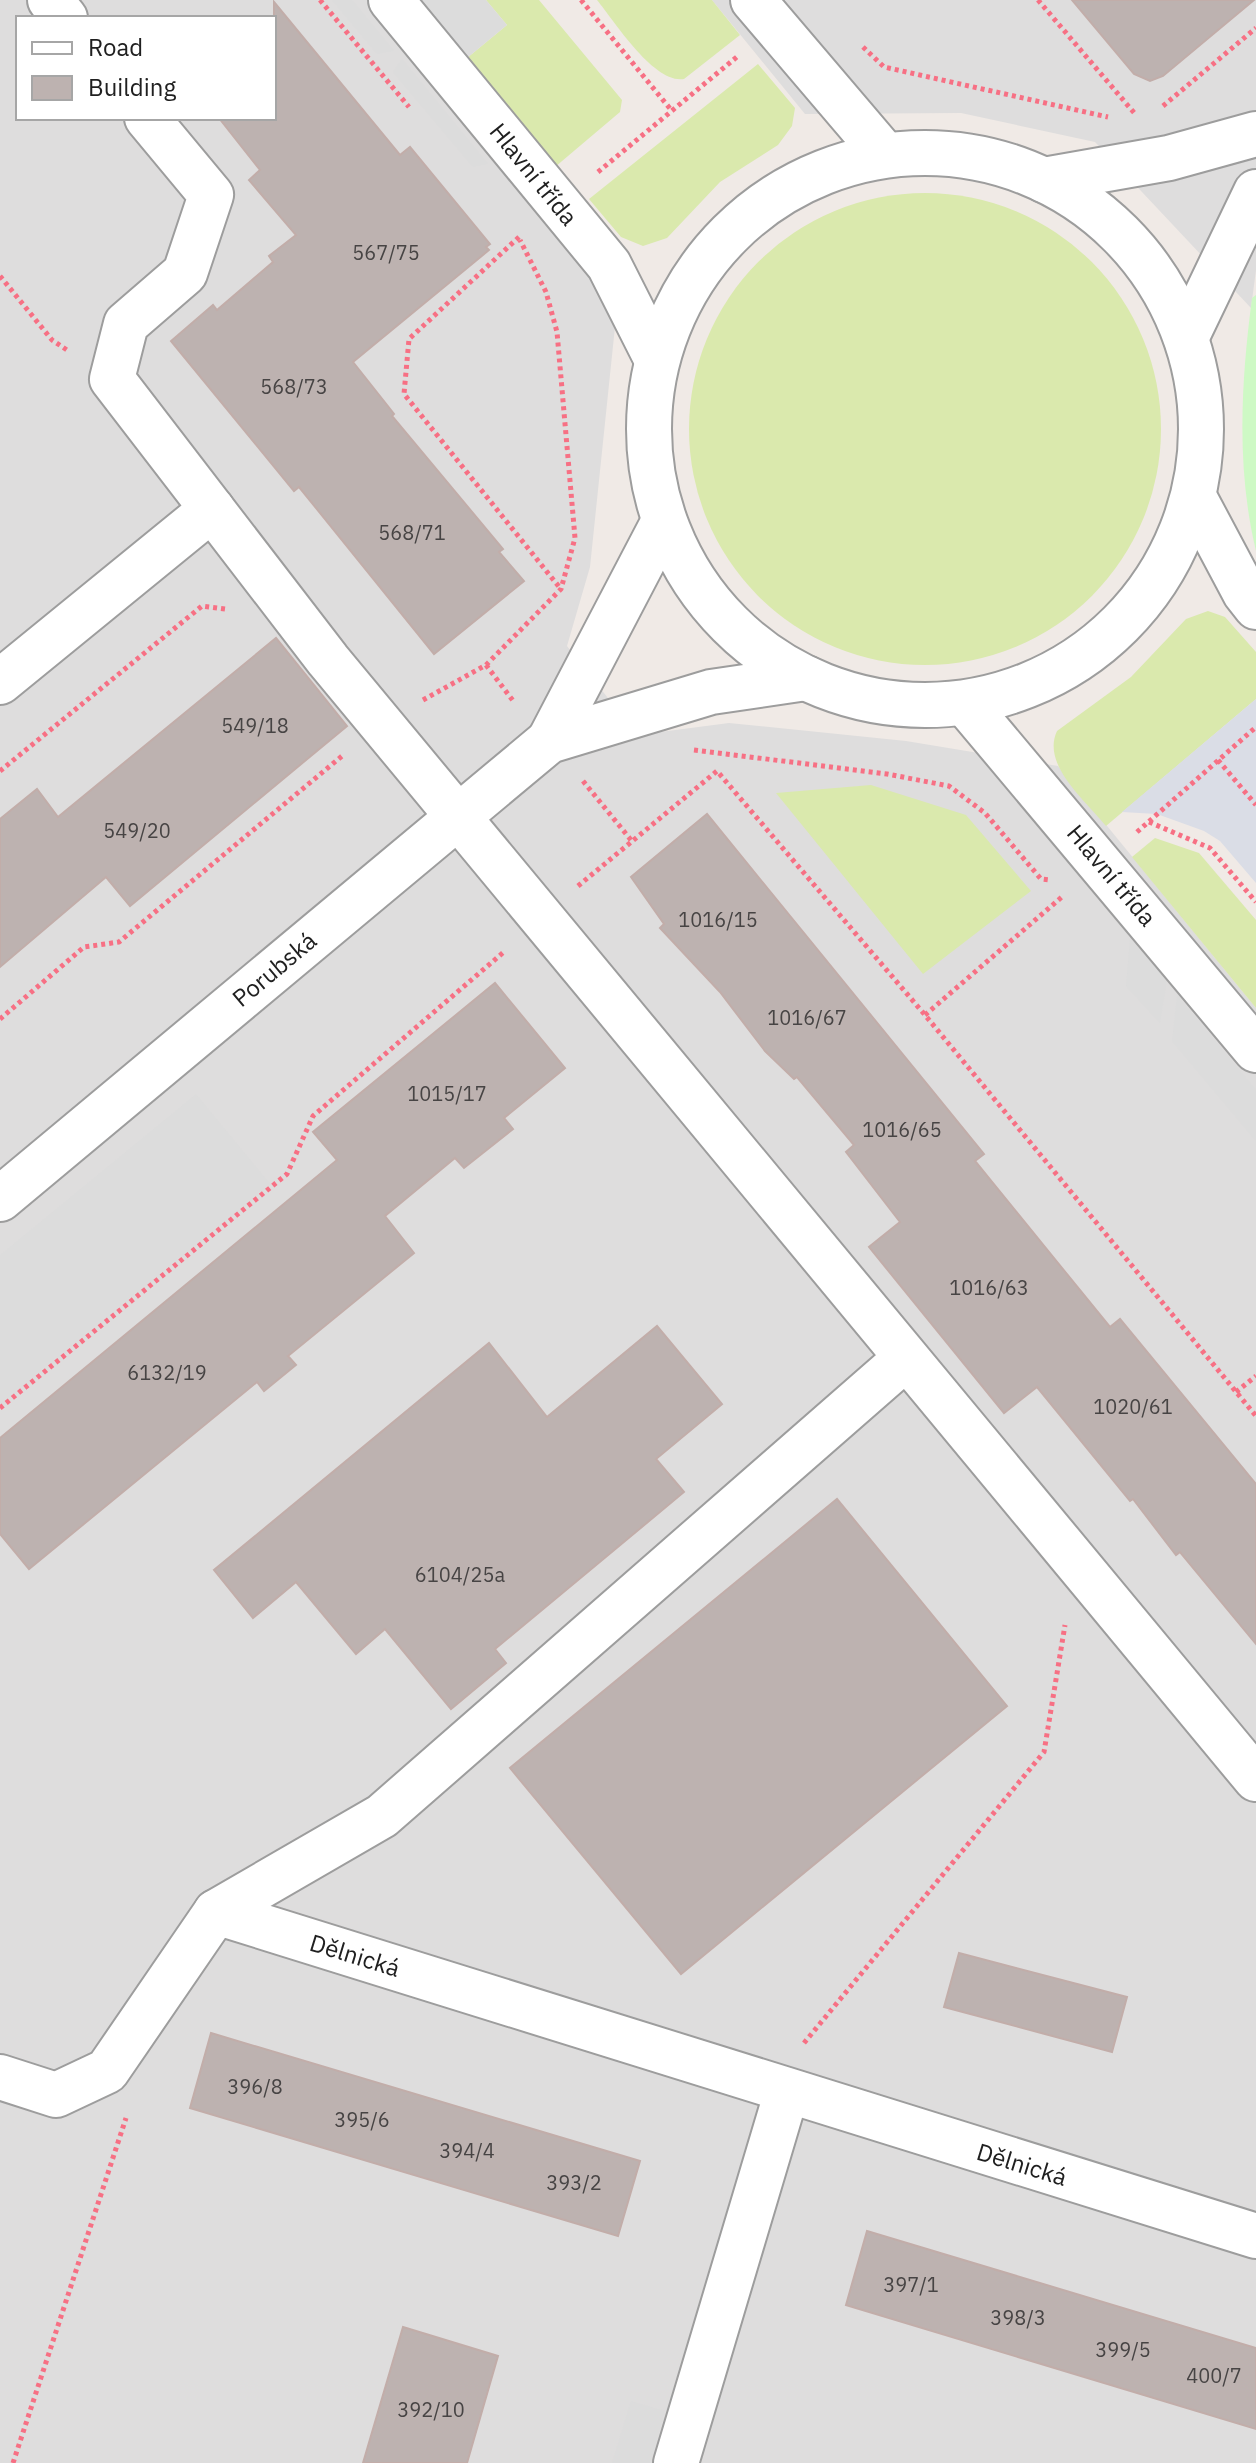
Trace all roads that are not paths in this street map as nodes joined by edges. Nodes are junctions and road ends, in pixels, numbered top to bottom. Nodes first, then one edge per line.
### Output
1 (50, 0) edge
2 (391, 0) edge
3 (753, 0) edge
4 (63, 16) edge
5 (149, 120) edge
6 (1256, 134) edge
7 (885, 155) junction
8 (1044, 180) junction
9 (1256, 192) edge
10 (1186, 338) junction
11 (657, 360) junction
12 (1194, 497) junction
13 (212, 509) junction
14 (664, 521) junction
15 (1256, 607) edge
16 (806, 678) junction
17 (0, 682) edge
18 (965, 703) junction
19 (549, 741) junction
20 (458, 816) junction
21 (1256, 1050) edge
22 (7, 1180) edge
23 (906, 1358) junction
24 (1256, 1779) edge
25 (216, 1912) junction
26 (0, 2077) edge
27 (787, 2091) junction
28 (1256, 2236) edge
29 (676, 2463) edge

1 - 4 street
2 - 11 street, Hlavní třída
3 - 7 street
5 - 13 street
6 - 8 street
7 - 8 street
7 - 11 street
8 - 10 street
9 - 10 street
10 - 12 street
11 - 14 street
12 - 15 street
12 - 18 street
13 - 17 street
13 - 20 street
14 - 16 street
14 - 19 street, Porubská
16 - 18 street
16 - 19 street, Porubská
18 - 21 street, Hlavní třída
19 - 20 street, Porubská
20 - 22 street, Porubská
20 - 23 street
23 - 24 street
23 - 25 street
25 - 26 street
25 - 27 street, Dělnická
27 - 28 street, Dělnická
27 - 29 street

